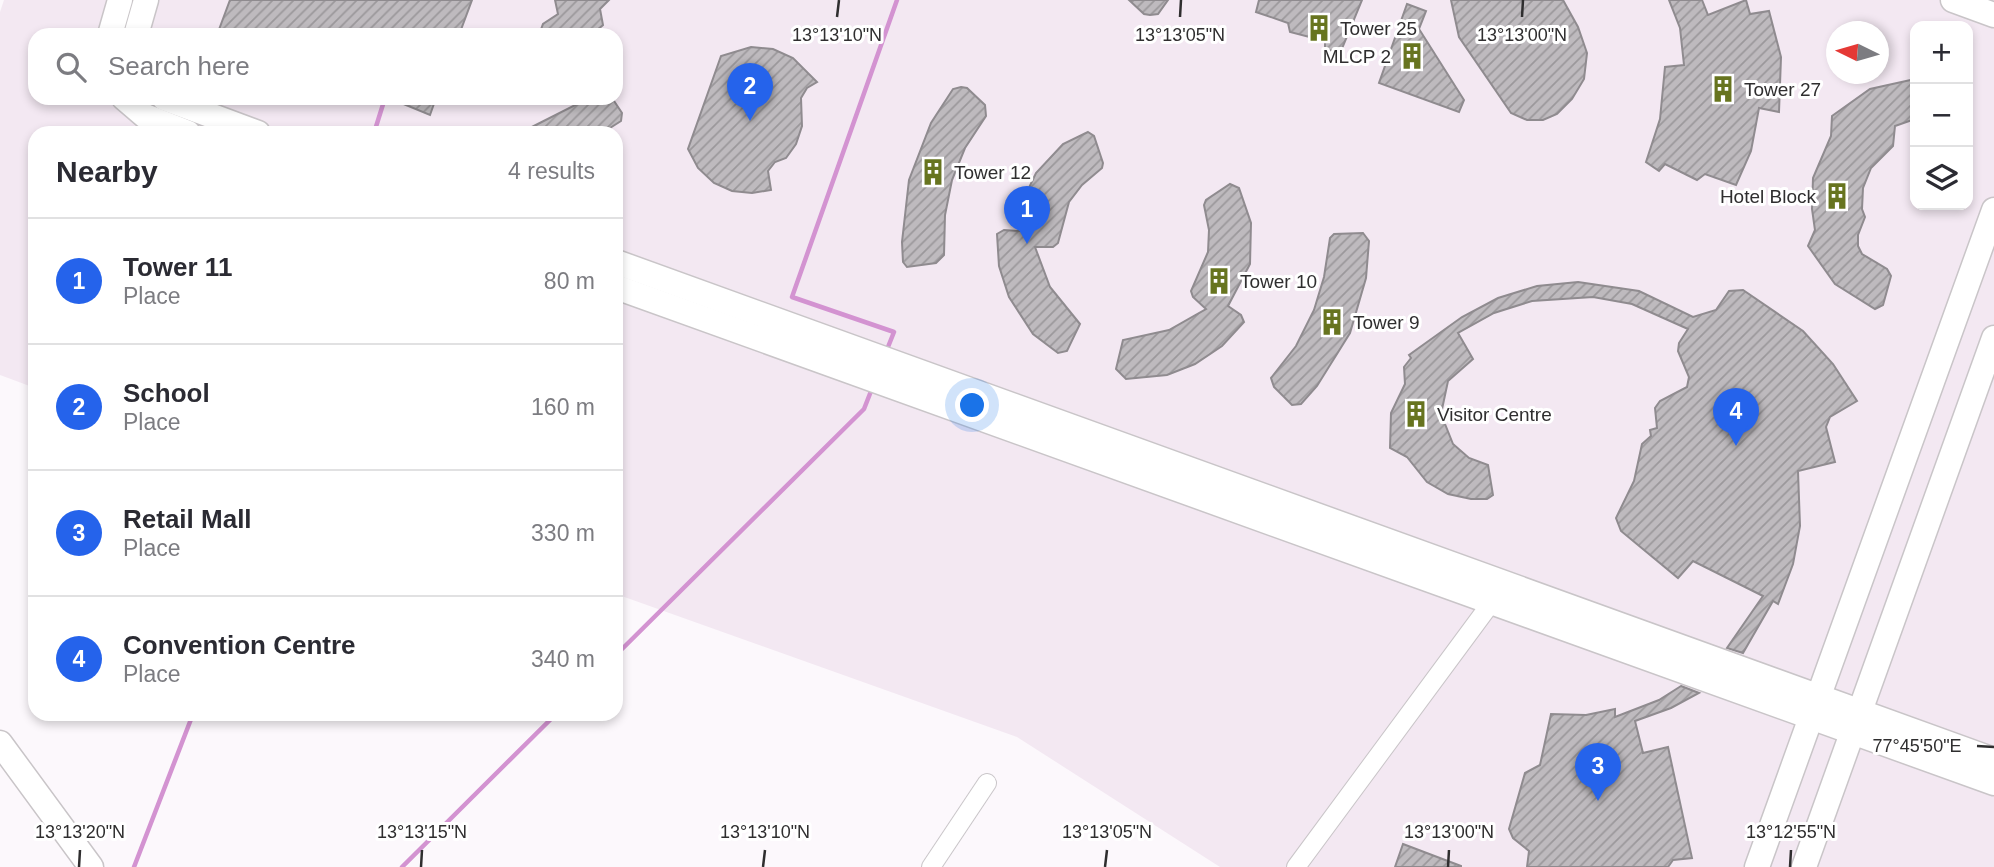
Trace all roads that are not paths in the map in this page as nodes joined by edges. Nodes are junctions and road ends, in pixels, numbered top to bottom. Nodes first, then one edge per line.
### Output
1 (120, 0) edge
2 (146, 0) edge
3 (1953, 0) edge
4 (1994, 15) edge
5 (112, 28) edge
6 (138, 28) edge
7 (132, 105) edge
8 (183, 105) edge
9 (170, 126) edge
10 (239, 126) edge
11 (1994, 210) edge
12 (623, 265) edge
13 (623, 289) edge
14 (1994, 338) edge
15 (878, 369) junction
16 (1498, 593) junction
17 (1815, 707) junction
18 (1857, 722) junction
19 (0, 743) edge
20 (1994, 760) edge
21 (987, 783) dead end
22 (1994, 783) edge
23 (91, 867) edge
24 (931, 867) edge
25 (1296, 867) edge
26 (1757, 867) edge
27 (1804, 867) edge

1 - 5 street
2 - 6 street
3 - 4 street
7 - 9 street
8 - 10 street
11 - 17 street
12 - 15 street
13 - 15 street
14 - 18 street
15 - 16 street
16 - 17 street
16 - 25 street
17 - 18 street
17 - 26 street
18 - 20 street
18 - 22 street
18 - 27 street
19 - 23 street
21 - 24 street

